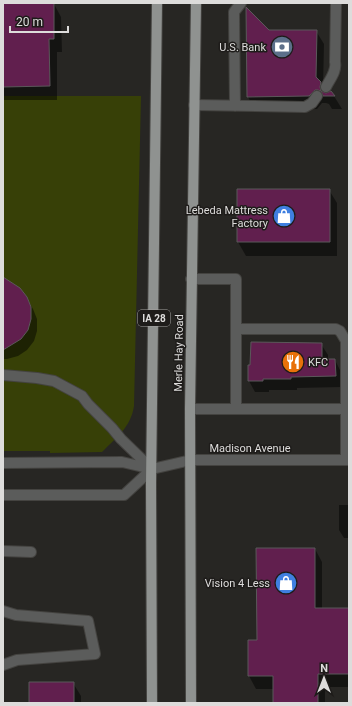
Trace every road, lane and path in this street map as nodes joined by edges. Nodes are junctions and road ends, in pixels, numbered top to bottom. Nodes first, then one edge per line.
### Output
1 (157, 3) edge
2 (196, 3) edge
3 (241, 3) edge
4 (336, 3) edge
5 (326, 87) dead end
6 (317, 96) dead end
7 (194, 105) junction
8 (235, 106) junction
9 (192, 279) junction
10 (236, 329) junction
11 (3, 374) edge
12 (190, 409) junction
13 (236, 409) junction
14 (346, 409) junction
15 (190, 460) junction
16 (348, 460) edge
17 (3, 463) edge
18 (152, 469) junction
19 (3, 495) edge
20 (3, 551) edge
21 (31, 552) dead end
22 (3, 611) edge
23 (3, 665) edge
24 (152, 703) edge
25 (191, 703) edge

1 - 18 main road, IA 28
2 - 7 main road, Merle Hay Road
3 - 8 street
4 - 5 street
6 - 8 street
7 - 8 street
7 - 9 main road, Merle Hay Road
9 - 10 street
9 - 12 main road, Merle Hay Road
10 - 13 street
10 - 14 street
11 - 18 street
12 - 13 street
12 - 15 main road, Merle Hay Road
13 - 14 street
14 - 16 street
15 - 16 street, Madison Avenue
15 - 18 street, Madison Avenue
15 - 25 main road, Merle Hay Road
17 - 18 street
18 - 19 street
18 - 24 main road, IA 28
20 - 21 street
22 - 23 street

